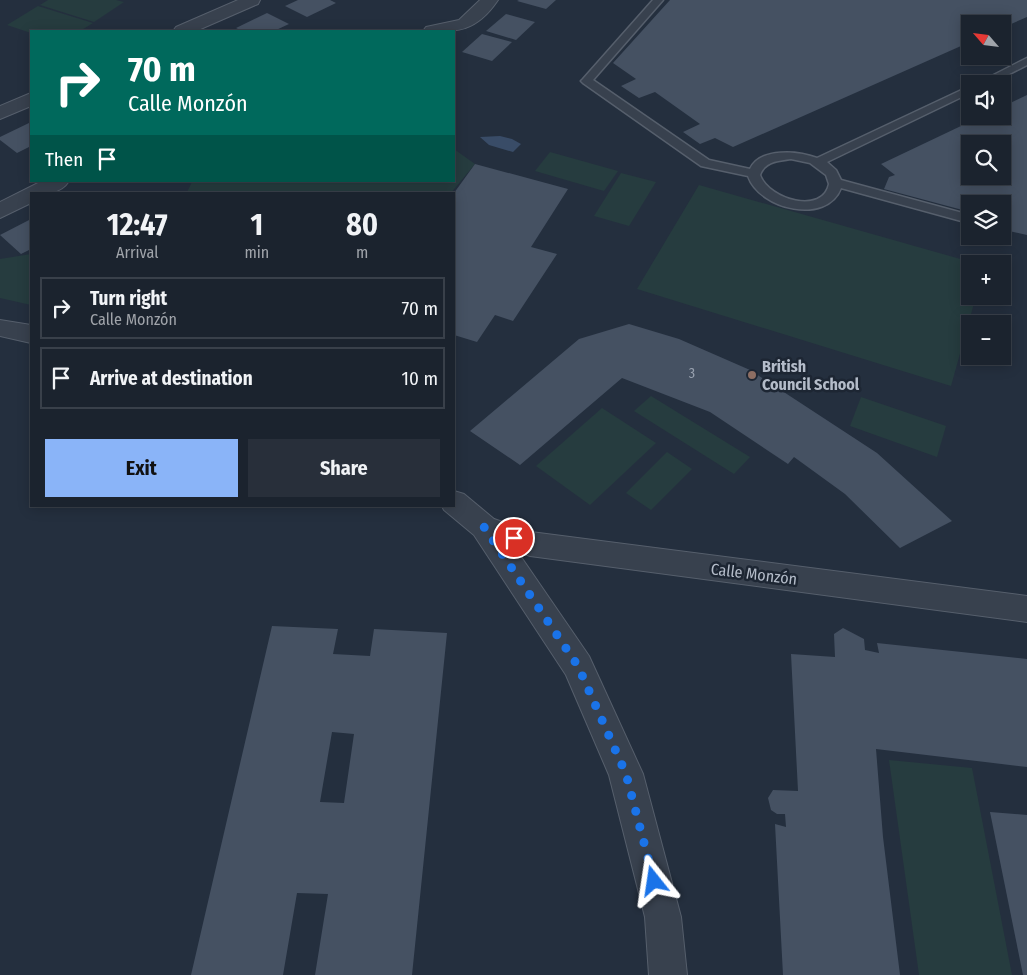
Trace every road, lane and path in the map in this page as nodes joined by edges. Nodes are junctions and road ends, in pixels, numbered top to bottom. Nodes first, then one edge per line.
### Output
1 (252, 0) edge
2 (490, 0) edge
3 (658, 0) edge
4 (184, 30) edge
5 (437, 30) edge
6 (1027, 61) edge
7 (999, 75) edge
8 (961, 93) edge
9 (30, 99) edge
10 (0, 113) edge
11 (818, 162) junction
12 (753, 173) junction
13 (57, 182) edge
14 (835, 182) junction
15 (36, 192) edge
16 (30, 195) edge
17 (0, 211) edge
18 (961, 217) edge
19 (0, 328) edge
20 (30, 334) edge
21 (455, 503) edge
22 (484, 527) junction
23 (1027, 608) edge
24 (668, 975) edge

1 - 4 street
2 - 5 street
3 - 12 lane
6 - 7 lane
8 - 11 lane
9 - 10 street
11 - 12 lane
11 - 14 lane
12 - 14 lane
13 - 15 street
14 - 18 lane
16 - 17 street
19 - 20 street
21 - 22 street
22 - 23 street, Calle Monzón
22 - 24 street

